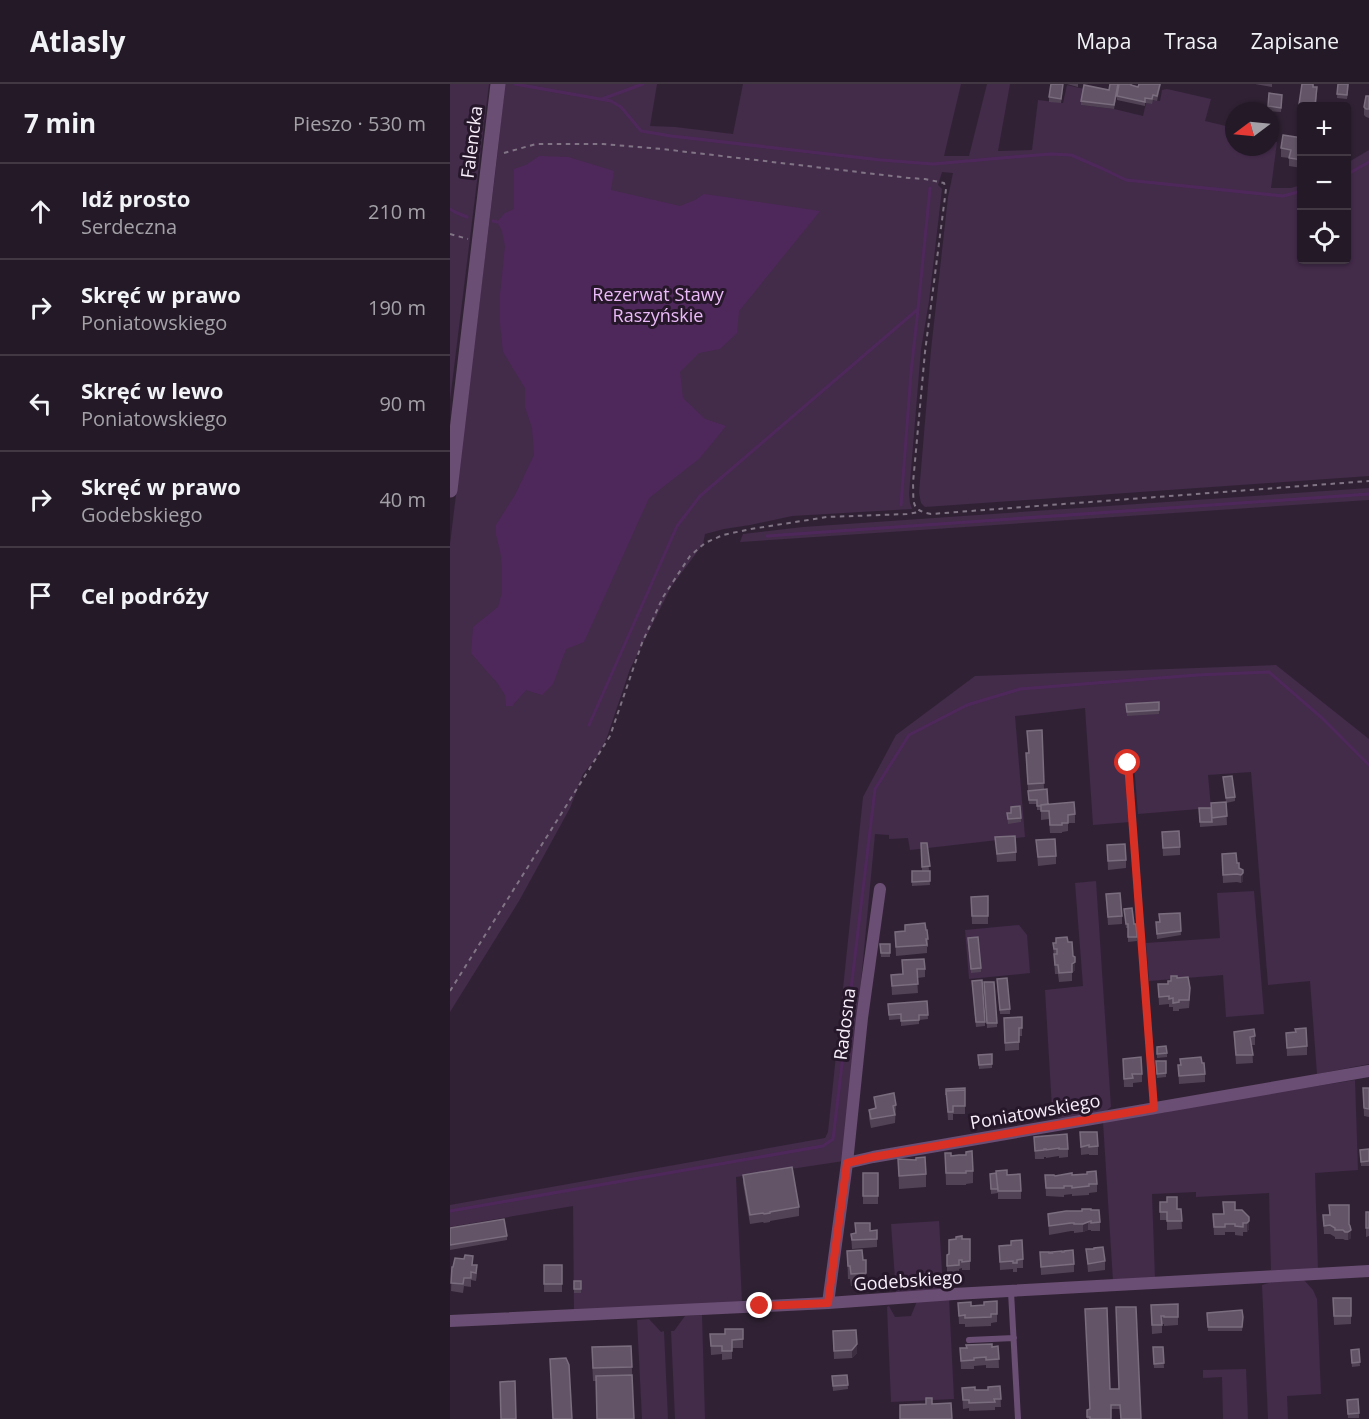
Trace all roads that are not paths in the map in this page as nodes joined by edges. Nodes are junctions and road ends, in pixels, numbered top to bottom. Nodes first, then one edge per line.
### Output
1 (498, 84) edge
2 (450, 490) edge
3 (1128, 763) dead end
4 (880, 889) dead end
5 (1369, 1071) edge
6 (1154, 1108) junction
7 (847, 1163) junction
8 (1369, 1271) edge
9 (1011, 1292) junction
10 (828, 1303) junction
11 (450, 1321) edge
12 (1014, 1338) junction
13 (969, 1340) dead end
14 (1018, 1419) edge

1 - 2 street, Falencka
3 - 6 lane
4 - 7 street, Radosna
5 - 6 street, Poniatowskiego
6 - 7 street, Poniatowskiego
7 - 10 street
8 - 9 street, Godebskiego
9 - 10 street, Godebskiego
9 - 12 lane
10 - 11 street, Godebskiego
12 - 13 lane
12 - 14 lane

